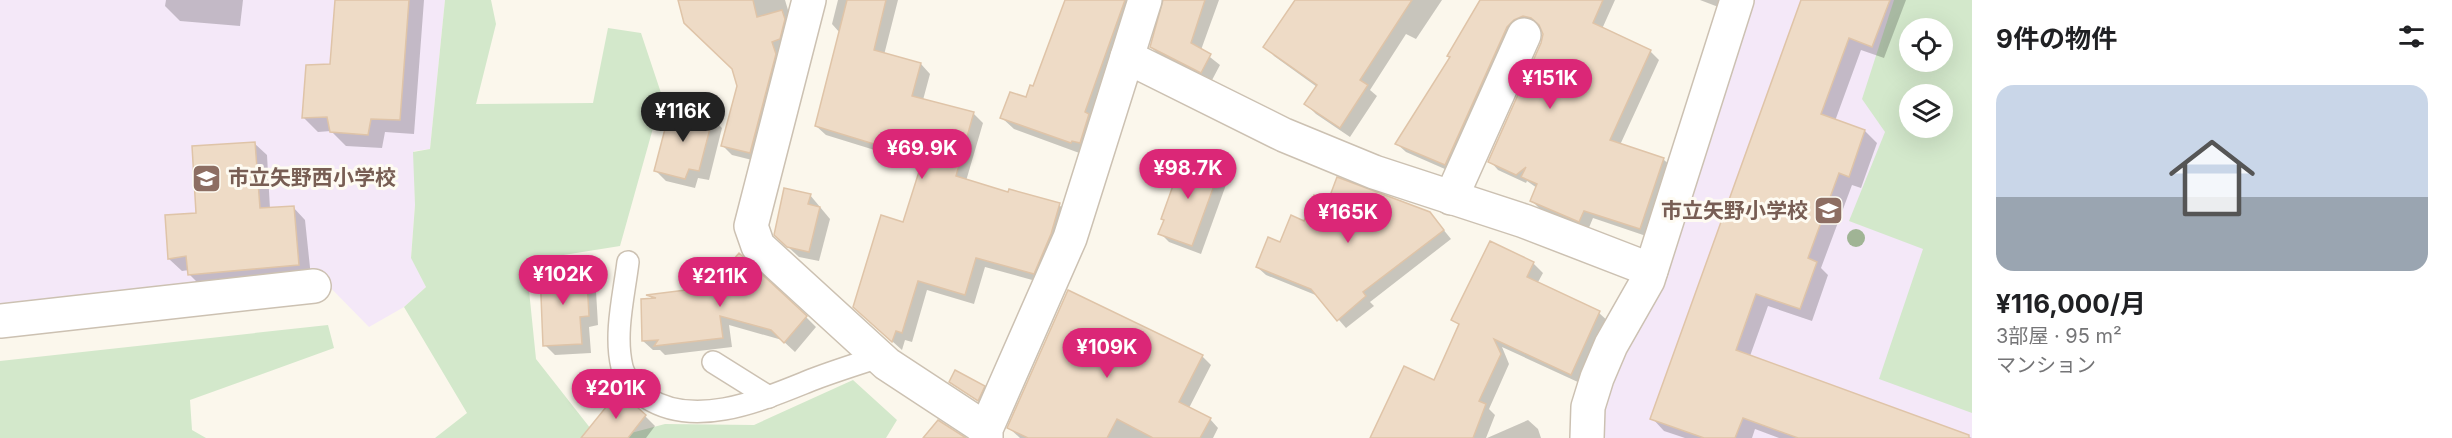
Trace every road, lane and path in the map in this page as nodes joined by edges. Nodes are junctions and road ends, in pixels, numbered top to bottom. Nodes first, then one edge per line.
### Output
1 (809, 0) edge
2 (1145, 0) edge
3 (1737, 0) edge
4 (1524, 35) dead end
5 (1128, 57) junction
6 (1450, 198) junction
7 (628, 262) dead end
8 (1651, 270) junction
9 (314, 286) dead end
10 (0, 321) edge
11 (879, 357) junction
12 (712, 362) dead end
13 (769, 398) junction
14 (986, 433) edge
15 (1587, 438) edge

1 - 11 street
2 - 5 street
3 - 8 street
4 - 6 street
5 - 6 street
5 - 14 street
6 - 8 street
7 - 13 lane
8 - 15 street
9 - 10 street
11 - 13 lane
11 - 14 street
12 - 13 lane

